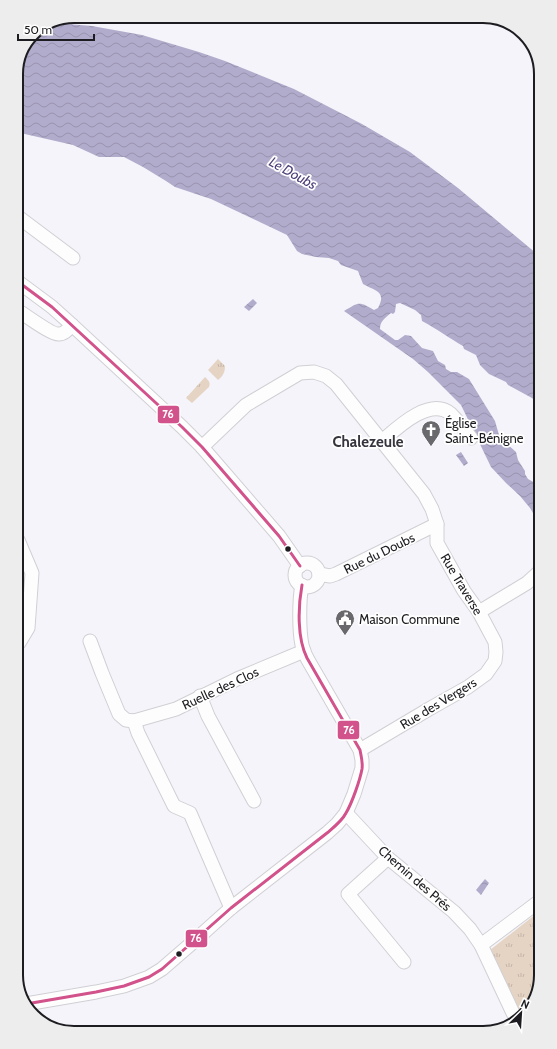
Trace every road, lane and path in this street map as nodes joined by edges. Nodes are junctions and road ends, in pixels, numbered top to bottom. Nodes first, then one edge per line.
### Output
1 (23, 220) edge
2 (73, 258) dead end
3 (23, 285) edge
4 (23, 314) edge
5 (72, 325) junction
6 (471, 438) dead end
7 (382, 441) junction
8 (202, 447) junction
9 (437, 524) junction
10 (23, 552) edge
11 (300, 566) junction
12 (319, 574) junction
13 (534, 577) edge
14 (302, 585) junction
15 (480, 612) junction
16 (23, 636) edge
17 (90, 640) dead end
18 (495, 642) joint
19 (304, 651) junction
20 (200, 696) junction
21 (134, 721) junction
22 (360, 750) junction
23 (254, 801) dead end
24 (346, 812) junction
25 (388, 858) junction
26 (534, 905) edge
27 (231, 908) junction
28 (482, 945) junction
29 (404, 962) dead end
30 (32, 1003) edge
31 (513, 1013) dead end

1 - 2 street
3 - 5 street
4 - 5 street
5 - 8 street
6 - 7 street
7 - 8 street
7 - 9 street
8 - 11 street
9 - 12 street, Rue du Doubs
9 - 15 street, Rue Traverse
10 - 16 street
11 - 12 street
11 - 14 street
12 - 14 street
13 - 15 street
14 - 19 street
15 - 18 street, Rue Traverse
17 - 21 street
18 - 22 street, Rue des Vergers
19 - 20 street, Ruelle des Clos
19 - 22 street
20 - 21 street, Ruelle des Clos
20 - 23 street
21 - 27 street
22 - 24 street
24 - 25 street, Chemin des Prés
24 - 27 street
25 - 28 street, Chemin des Prés
25 - 29 street
26 - 28 street
27 - 30 street
28 - 31 street, Chemin des Prés

